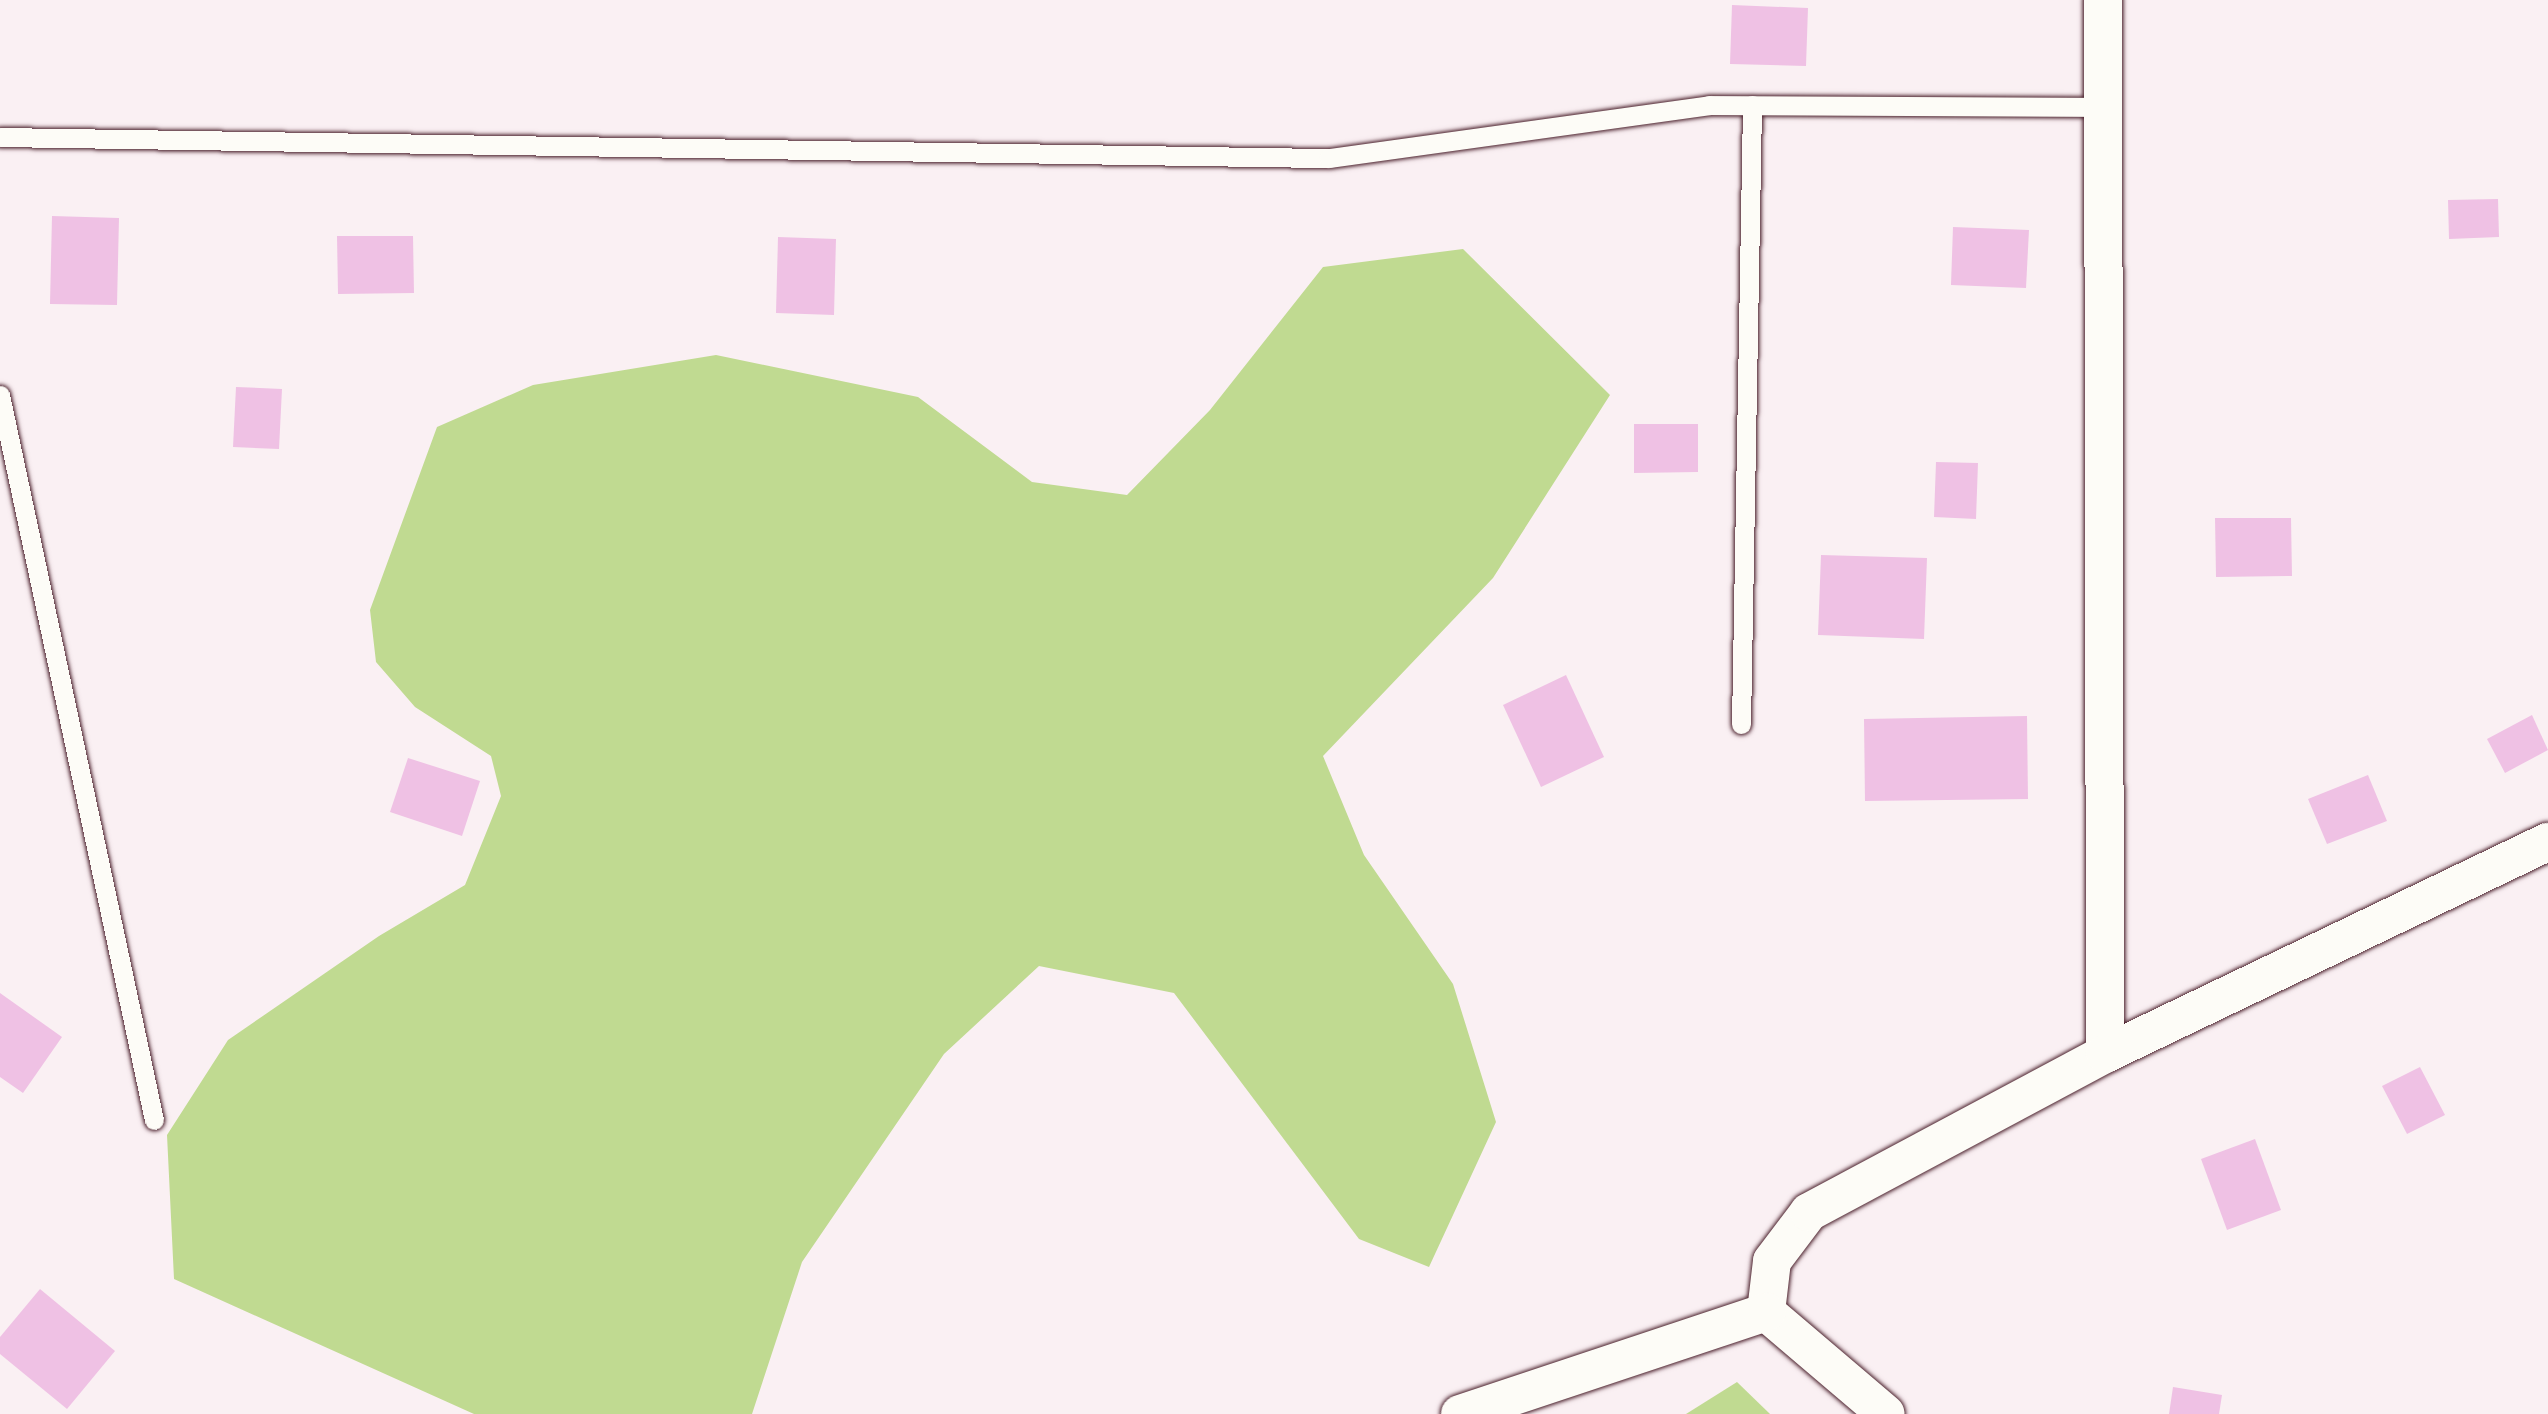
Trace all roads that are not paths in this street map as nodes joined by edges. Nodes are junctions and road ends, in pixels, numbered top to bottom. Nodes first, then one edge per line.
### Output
1 (2103, 0) edge
2 (1752, 105) junction
3 (2104, 107) junction
4 (0, 137) edge
5 (0, 395) edge
6 (1741, 724) dead end
7 (2548, 842) edge
8 (2105, 1054) junction
9 (154, 1120) dead end
10 (1766, 1312) junction
11 (1460, 1414) edge
12 (1886, 1414) edge

1 - 3 street
2 - 3 lane
2 - 4 lane
2 - 6 lane
3 - 8 street
5 - 9 lane
7 - 8 street
8 - 10 street
10 - 11 street
10 - 12 street

